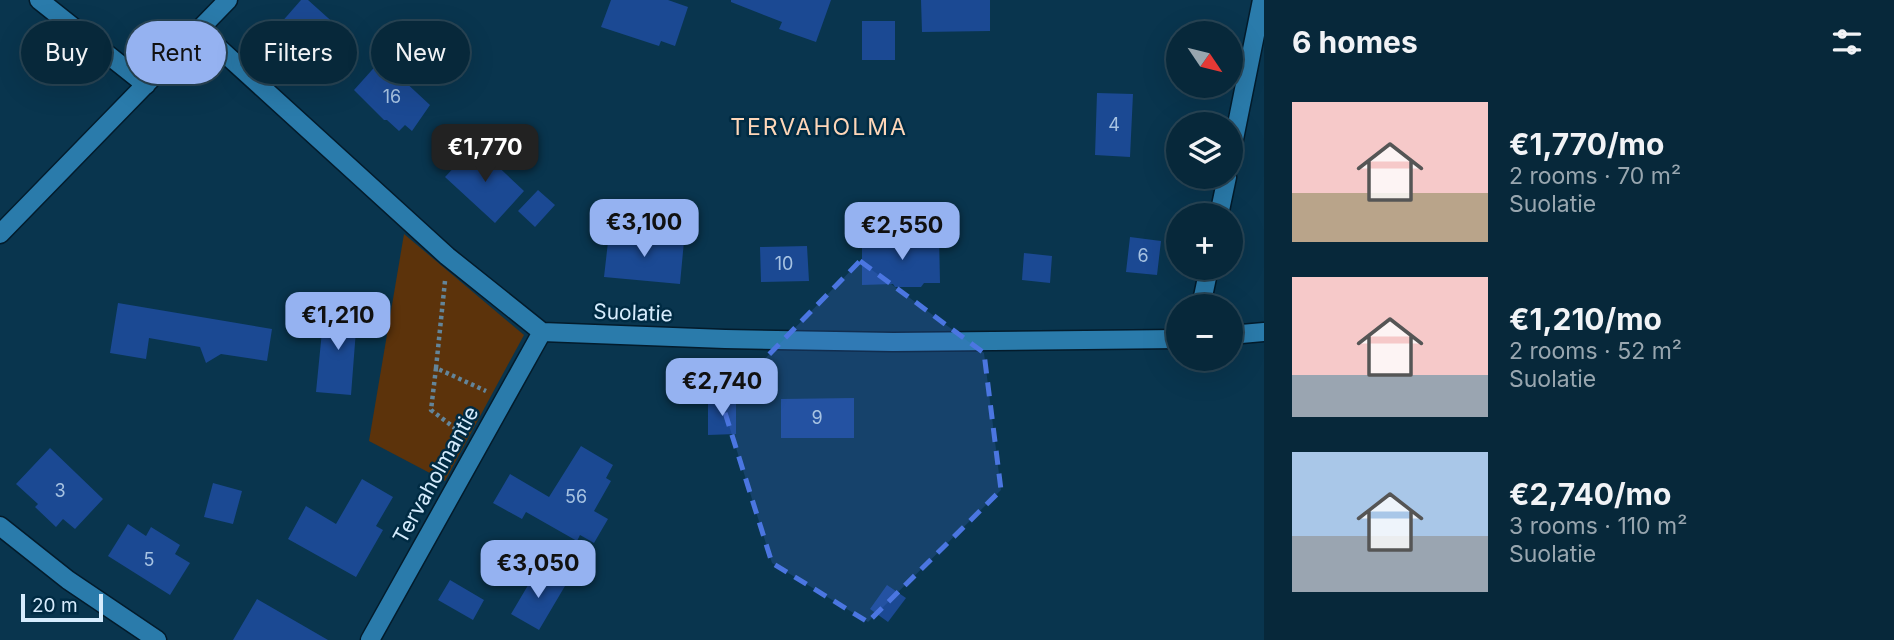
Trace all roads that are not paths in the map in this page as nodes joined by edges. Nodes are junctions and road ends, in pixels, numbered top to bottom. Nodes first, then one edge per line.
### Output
1 (39, 0) edge
2 (228, 0) edge
3 (1262, 0) edge
4 (208, 21) edge
5 (226, 55) edge
6 (146, 85) joint
7 (1239, 112) edge
8 (0, 234) edge
9 (542, 332) junction
10 (1264, 332) edge
11 (1243, 334) edge
12 (1166, 339) edge
13 (0, 526) edge
14 (157, 640) edge
15 (370, 640) edge

1 - 6 street
2 - 4 street
3 - 7 street
5 - 9 street
6 - 8 street
9 - 12 street, Suolatie
9 - 15 street, Tervaholmantie
10 - 11 street
13 - 14 street

